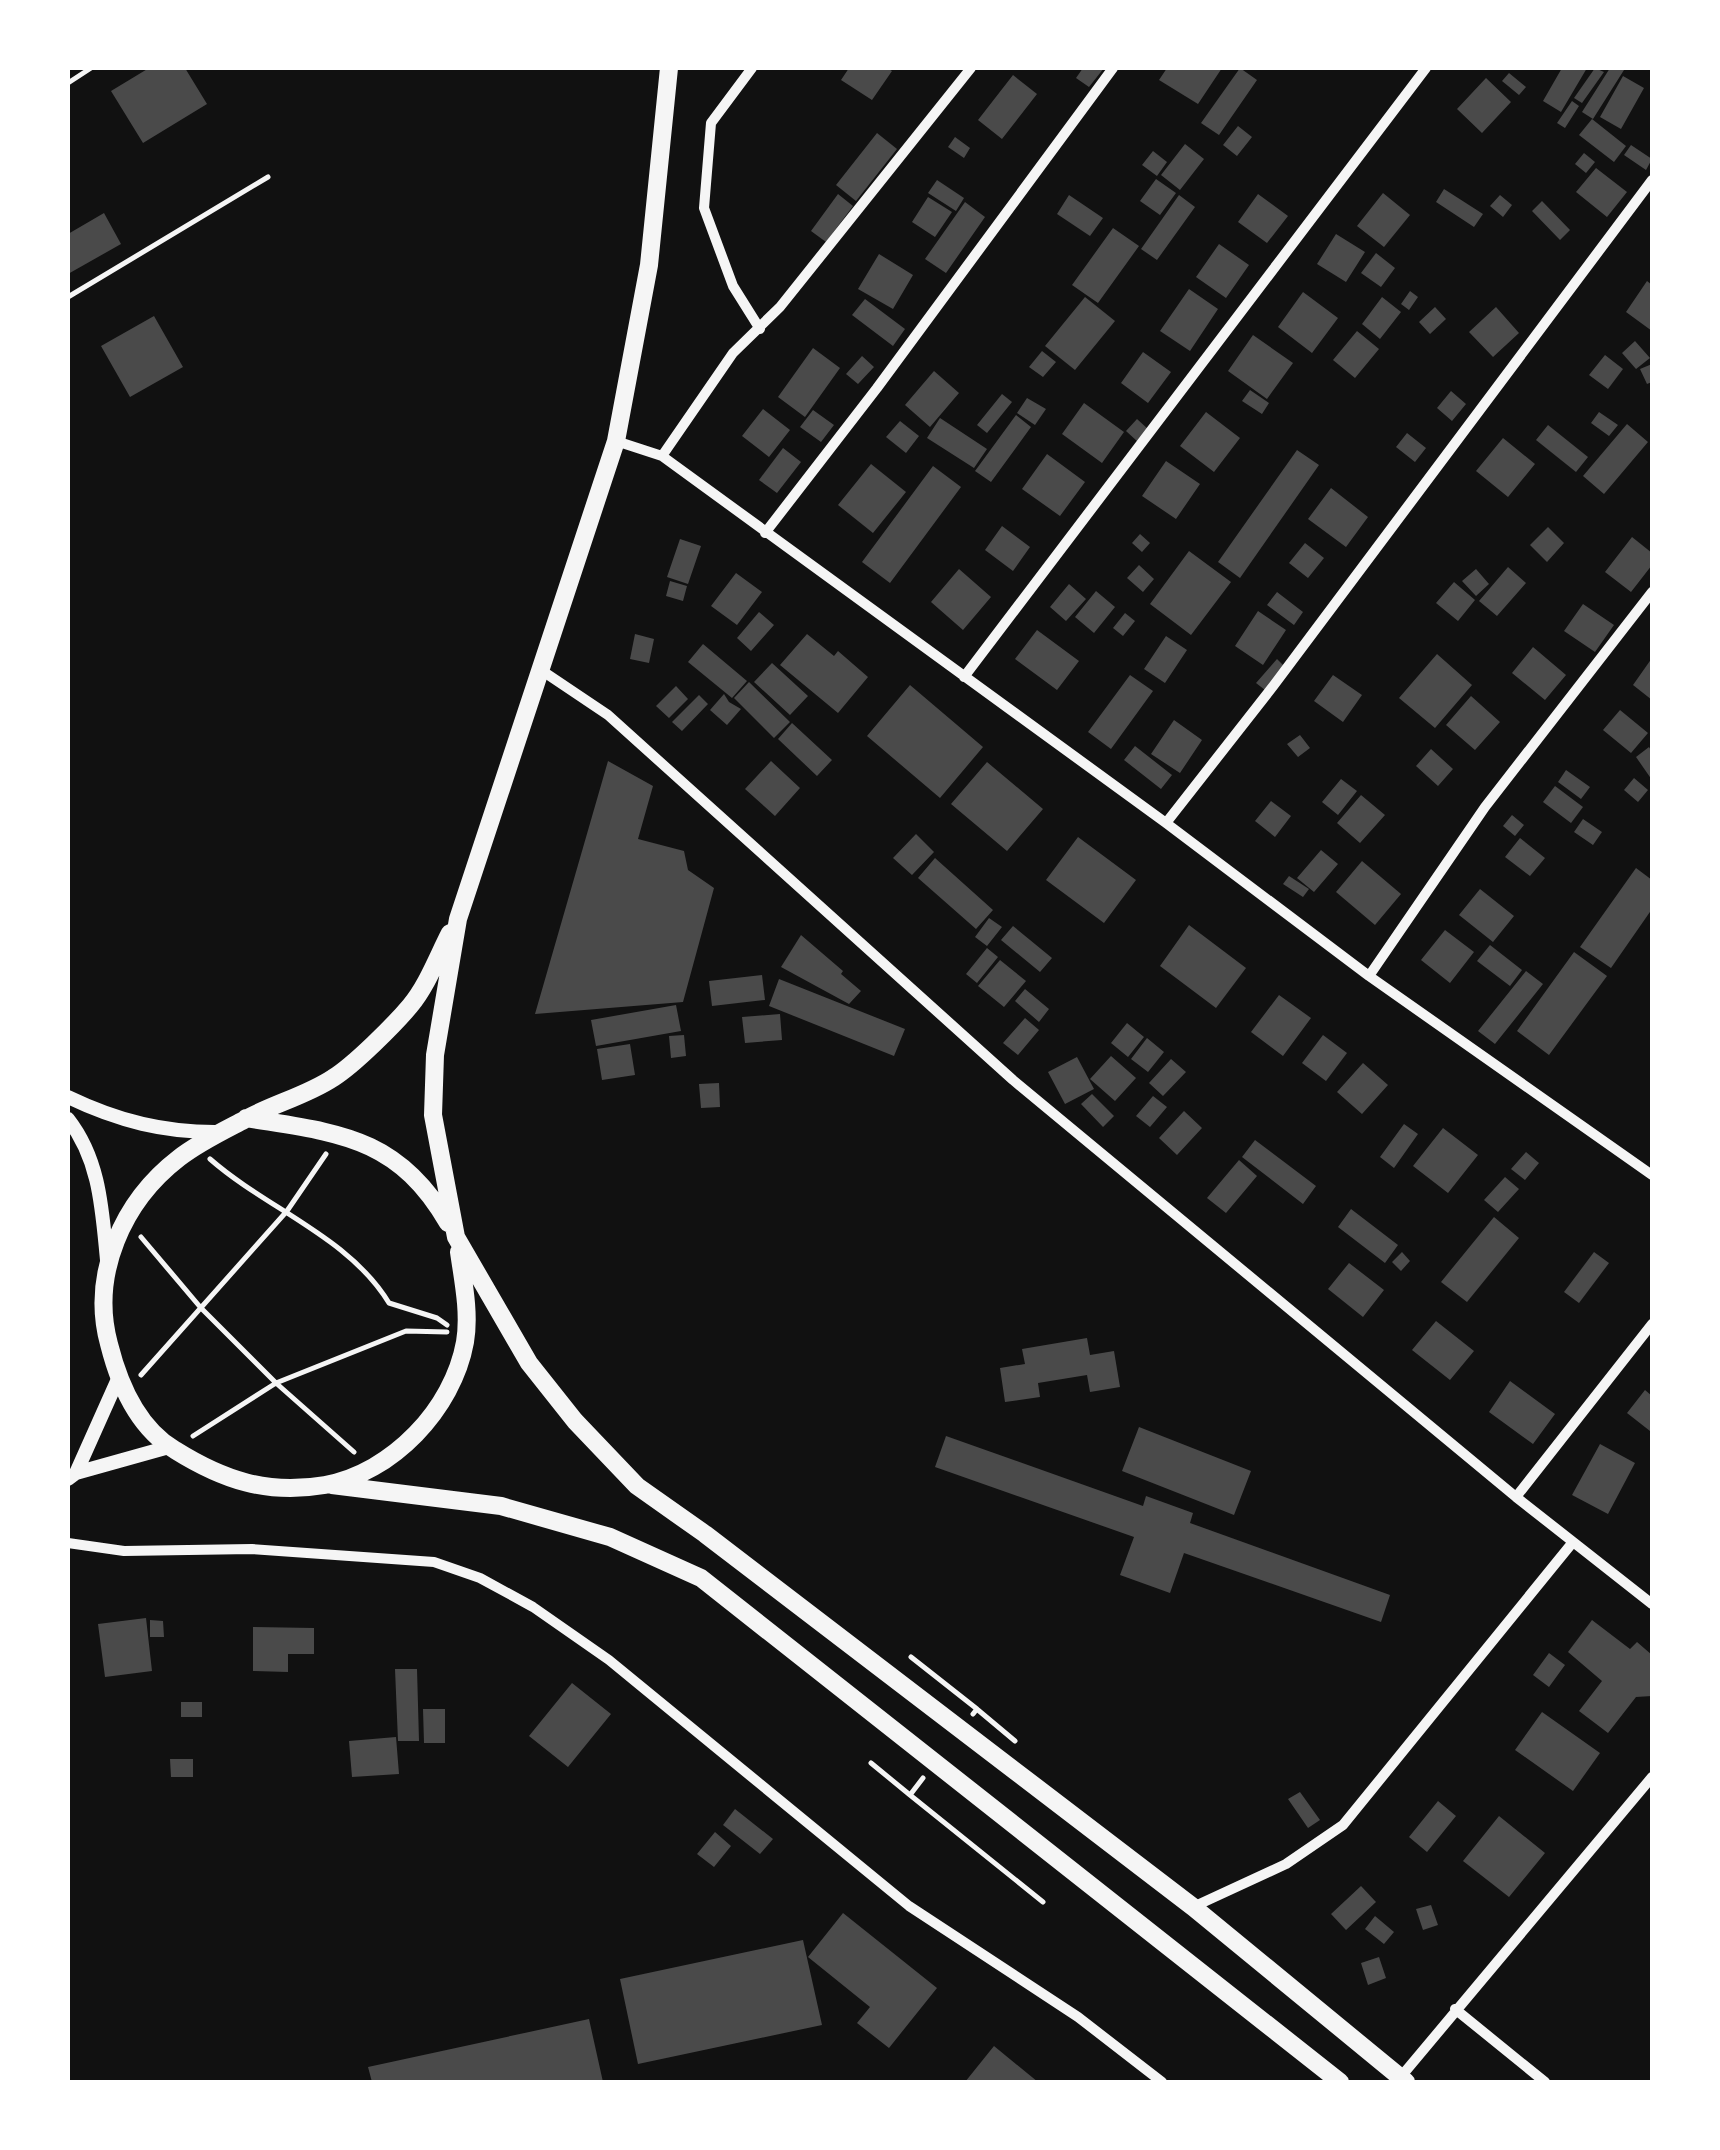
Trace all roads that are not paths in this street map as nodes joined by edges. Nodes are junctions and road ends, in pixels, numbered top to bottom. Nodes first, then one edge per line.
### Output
1 (91, 68) edge
2 (669, 68) edge
3 (752, 68) edge
4 (971, 68) edge
5 (1113, 68) edge
6 (1426, 68) edge
7 (68, 83) edge
8 (268, 176) dead end
9 (1652, 180) edge
10 (68, 297) edge
11 (760, 329) junction
12 (616, 441) junction
13 (662, 456) junction
14 (765, 533) junction
15 (1652, 592) edge
16 (540, 670) junction
17 (964, 677) junction
18 (1166, 823) junction
19 (458, 919) junction
20 (1369, 976) junction
21 (68, 1097) edge
22 (246, 1118) junction
23 (68, 1119) edge
24 (222, 1132) junction
25 (1652, 1175) edge
26 (456, 1237) junction
27 (107, 1266) junction
28 (1652, 1324) edge
29 (122, 1385) junction
30 (169, 1447) junction
31 (72, 1476) edge
32 (327, 1485) junction
33 (1516, 1497) junction
34 (68, 1542) edge
35 (1573, 1542) junction
36 (1652, 1604) edge
37 (1652, 1777) edge
38 (1193, 1907) junction
39 (1455, 2009) junction
40 (1401, 2081) edge
41 (1162, 2082) edge
42 (1340, 2082) edge
43 (1545, 2082) edge

1 - 7 lane
2 - 12 highway
3 - 11 street
4 - 11 street
5 - 14 street
6 - 17 street
8 - 10 lane
9 - 18 street
11 - 13 street
12 - 13 street
12 - 16 highway
13 - 14 street
14 - 17 street
15 - 20 street
16 - 19 highway
16 - 33 street
17 - 18 street
18 - 20 street
19 - 22 highway
19 - 26 highway
20 - 25 street
21 - 24 street
22 - 24 highway
22 - 26 highway
23 - 27 street
24 - 27 highway
26 - 32 highway
26 - 38 highway
27 - 29 highway
28 - 33 street
29 - 30 highway
29 - 31 street
30 - 31 street
30 - 32 highway
32 - 42 highway
33 - 35 street
34 - 41 street
35 - 36 street
35 - 38 street
37 - 39 street
38 - 40 highway
39 - 40 street
39 - 43 street

